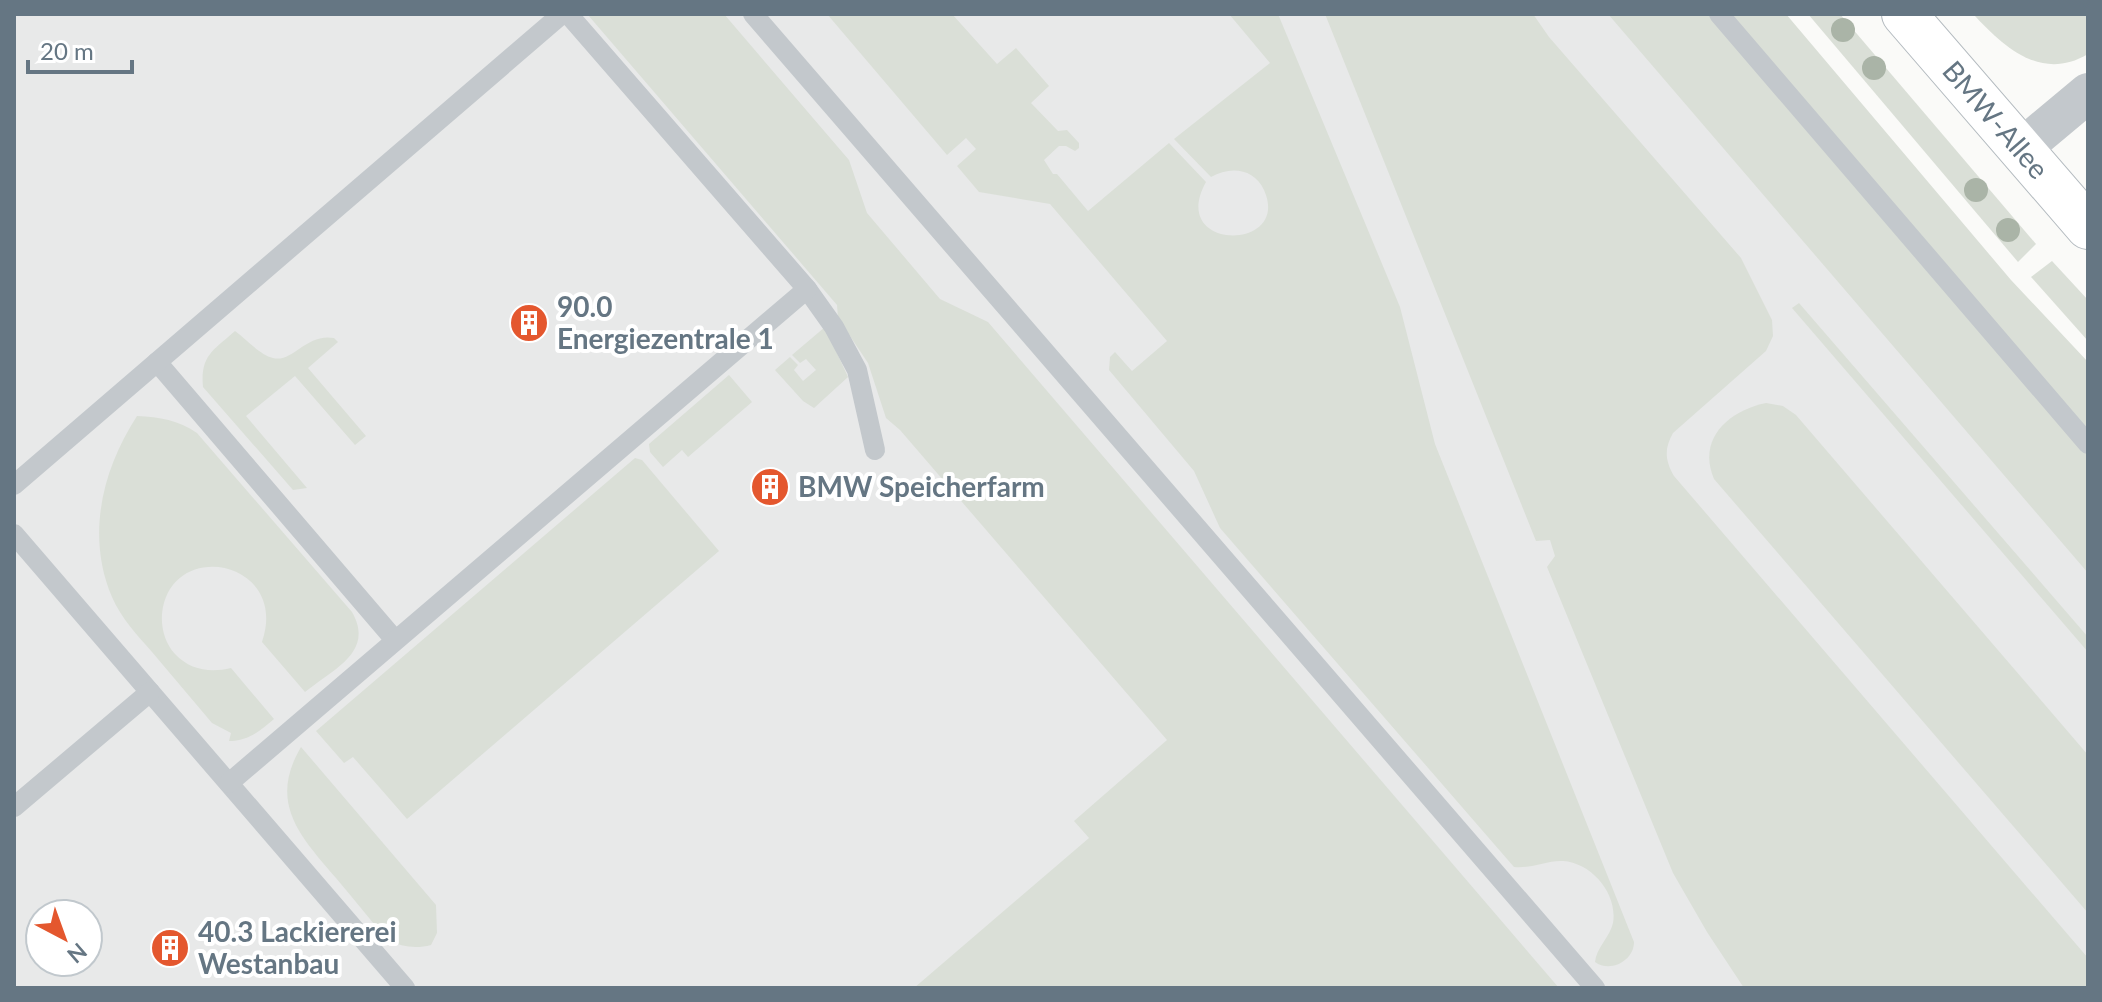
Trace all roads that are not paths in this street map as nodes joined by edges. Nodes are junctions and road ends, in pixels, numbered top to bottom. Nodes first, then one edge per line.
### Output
1 (562, 14) edge
2 (568, 14) edge
3 (753, 14) edge
4 (1719, 14) edge
5 (1904, 14) edge
6 (2088, 93) edge
7 (2021, 149) junction
8 (2088, 227) edge
9 (807, 289) junction
10 (157, 362) junction
11 (2088, 444) edge
12 (875, 450) dead end
13 (14, 485) edge
14 (14, 534) edge
15 (395, 640) junction
16 (150, 692) junction
17 (229, 783) junction
18 (14, 807) edge
19 (405, 988) edge
20 (1595, 988) edge

1 - 10 lane
2 - 9 lane
3 - 20 lane
4 - 11 lane
5 - 7 main road, BMW-Allee
6 - 7 street
7 - 8 main road, BMW-Allee
9 - 12 lane
9 - 15 lane
10 - 13 lane
10 - 15 lane
14 - 16 lane
15 - 17 lane
16 - 17 lane
16 - 18 lane
17 - 19 lane

